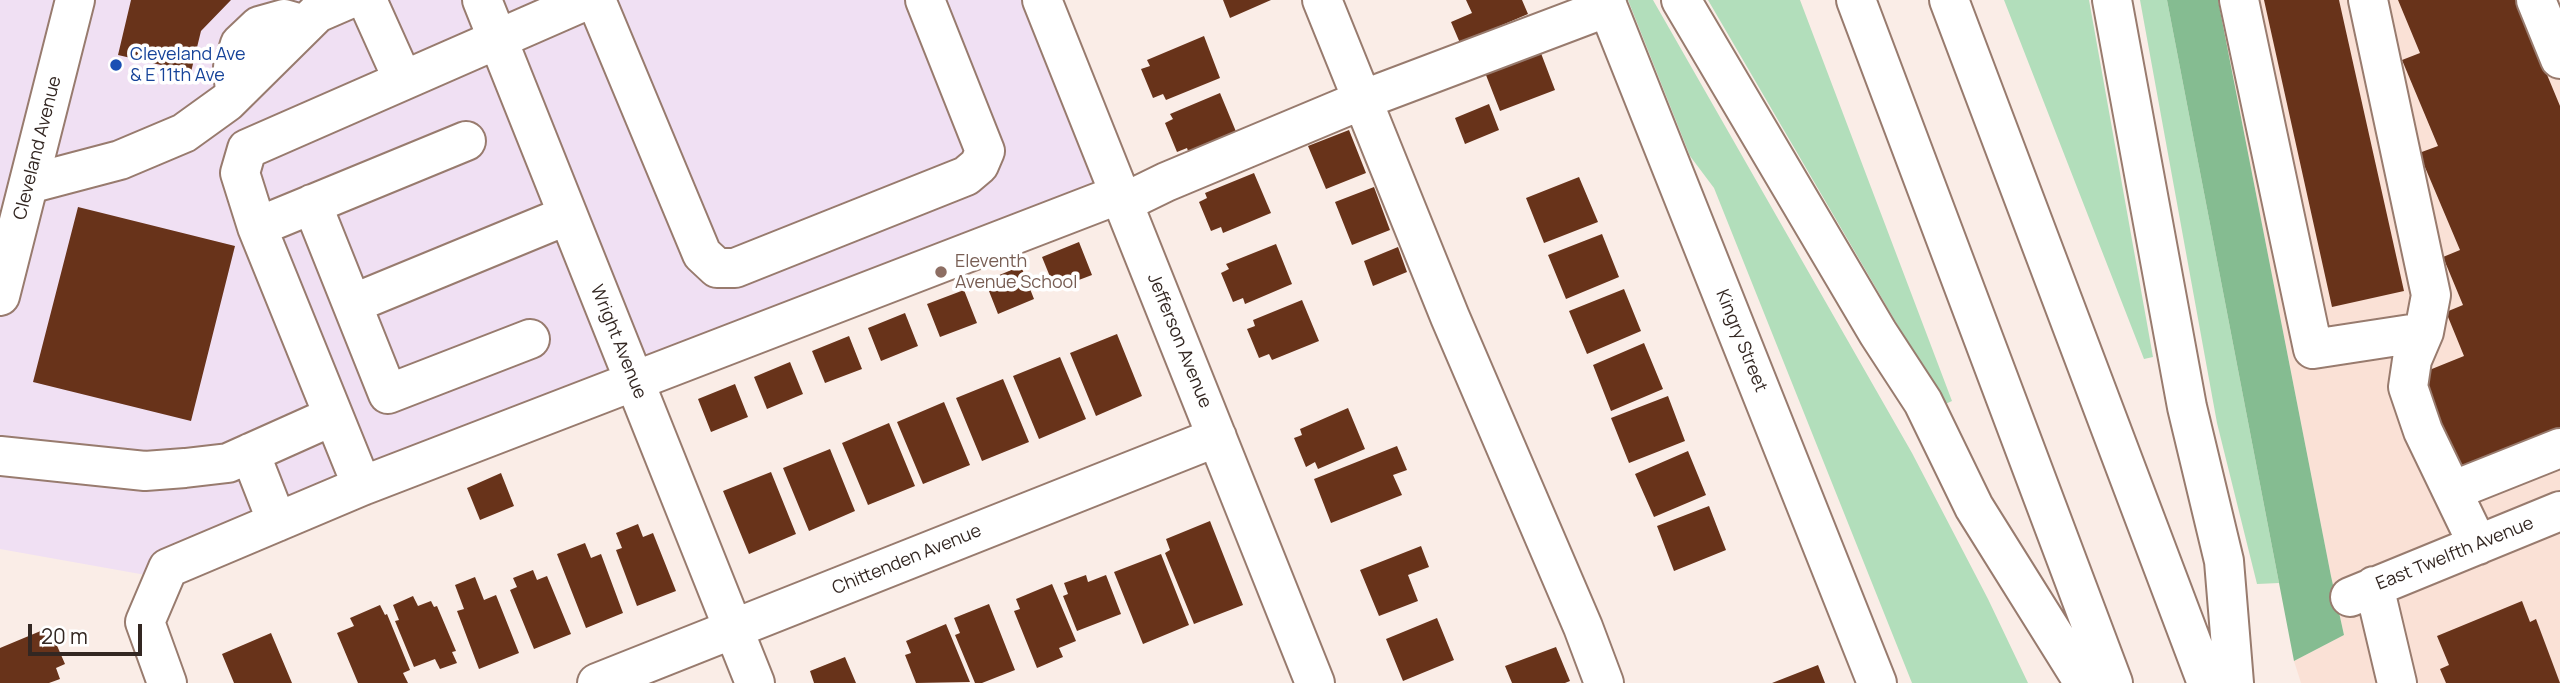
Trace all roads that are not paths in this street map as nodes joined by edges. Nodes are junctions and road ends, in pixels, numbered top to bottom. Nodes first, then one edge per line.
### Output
1 (75, 0) edge
2 (346, 0) edge
3 (367, 0) edge
4 (482, 0) edge
5 (587, 0) edge
6 (596, 0) edge
7 (925, 0) edge
8 (1042, 0) edge
9 (1322, 0) edge
10 (1681, 0) edge
11 (1856, 0) edge
12 (1950, 0) edge
13 (2112, 0) edge
14 (2239, 0) edge
15 (2368, 0) edge
16 (2536, 0) edge
17 (1606, 4) edge
18 (498, 39) junction
19 (2560, 59) edge
20 (402, 80) junction
21 (1362, 100) junction
22 (467, 141) dead end
23 (29, 184) junction
24 (1121, 198) junction
25 (312, 204) junction
26 (568, 215) junction
27 (257, 227) junction
28 (0, 296) edge
29 (352, 304) junction
30 (2424, 332) junction
31 (530, 339) dead end
32 (634, 381) junction
33 (334, 416) junction
34 (1217, 437) junction
35 (2560, 447) edge
36 (250, 453) junction
37 (0, 456) edge
38 (362, 486) junction
39 (2452, 491) junction
40 (2558, 517) edge
41 (277, 522) junction
42 (2477, 545) junction
43 (732, 629) junction
44 (1306, 680) edge
45 (167, 683) edge
46 (597, 683) edge
47 (755, 683) edge
48 (1604, 683) edge
49 (1877, 683) edge
50 (2084, 683) edge
51 (2113, 683) edge
52 (2207, 683) edge
53 (2234, 683) edge
54 (2398, 683) edge

1 - 23 main road, Cleveland Avenue
2 - 23 main road
3 - 20 main road
4 - 18 main road, Wright Avenue
5 - 18 main road
6 - 7 main road
8 - 24 main road, Jefferson Avenue
9 - 21 main road
10 - 50 main road
11 - 51 main road
12 - 52 main road
13 - 53 main road
14 - 30 main road
15 - 30 main road
16 - 19 main road
17 - 21 main road
17 - 49 main road, Kingry Street
18 - 20 main road
18 - 26 main road, Wright Avenue
20 - 27 main road
21 - 24 main road
21 - 48 main road
22 - 25 main road
23 - 28 main road, Cleveland Avenue
24 - 32 main road
24 - 34 main road, Jefferson Avenue
25 - 27 main road
25 - 29 main road
26 - 29 main road
26 - 32 main road, Wright Avenue
27 - 33 main road
29 - 31 main road
30 - 39 main road
32 - 38 main road
32 - 43 main road, Wright Avenue
33 - 36 main road
33 - 38 main road
34 - 43 main road, Chittenden Avenue
34 - 44 main road, Jefferson Avenue
35 - 39 main road
36 - 37 main road
36 - 41 main road
38 - 41 main road
39 - 42 main road
40 - 42 main road, East Twelfth Avenue
41 - 45 main road
42 - 54 main road, East Twelfth Avenue
43 - 46 main road, Chittenden Avenue
43 - 47 main road, Wright Avenue

